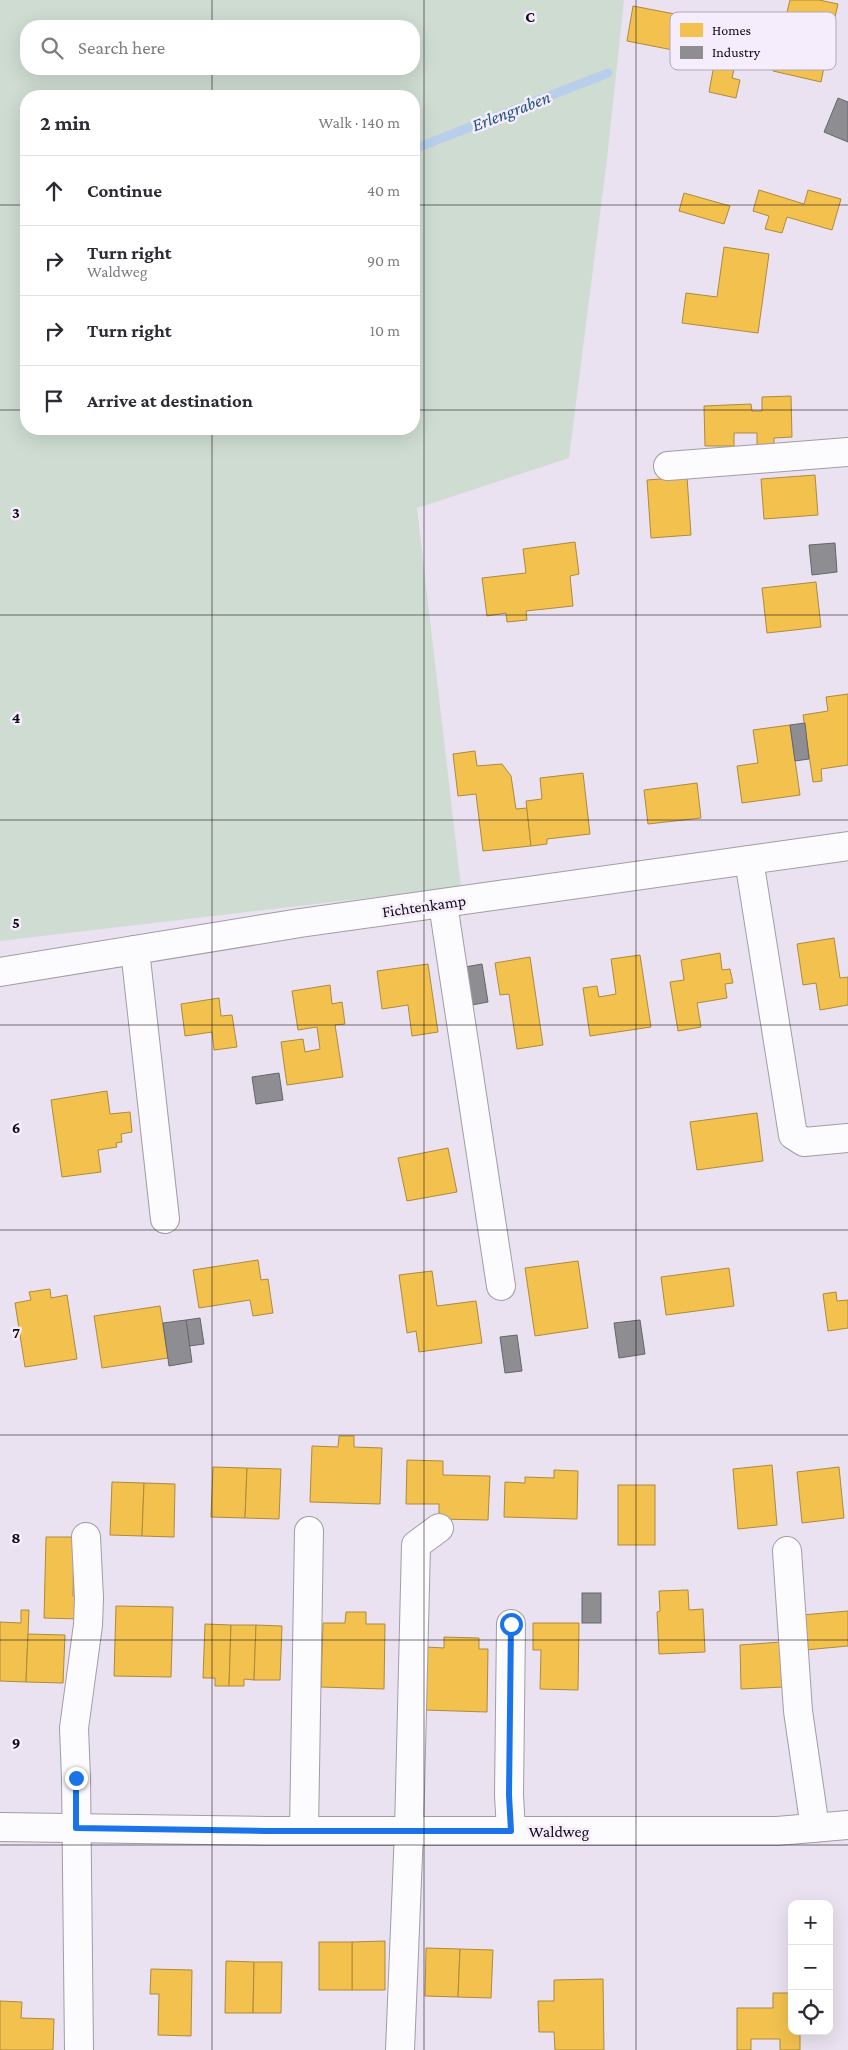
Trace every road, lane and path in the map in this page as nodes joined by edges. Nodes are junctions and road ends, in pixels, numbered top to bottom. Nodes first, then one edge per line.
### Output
1 (848, 452) edge
2 (668, 466) dead end
3 (848, 846) edge
4 (749, 860) junction
5 (443, 904) junction
6 (135, 950) junction
7 (0, 972) edge
8 (848, 1138) edge
9 (165, 1219) dead end
10 (501, 1286) dead end
11 (439, 1528) dead end
12 (309, 1531) dead end
13 (86, 1537) dead end
14 (787, 1551) dead end
15 (511, 1624) dead end
16 (848, 1825) edge
17 (0, 1827) edge
18 (76, 1828) junction
19 (815, 1828) junction
20 (304, 1831) junction
21 (409, 1831) junction
22 (511, 1831) junction
23 (80, 2050) edge
24 (400, 2050) edge

1 - 2 main road
3 - 4 main road, Fichtenkamp
4 - 5 main road, Fichtenkamp
4 - 8 main road
5 - 6 main road, Fichtenkamp
5 - 10 main road
6 - 7 main road, Fichtenkamp
6 - 9 main road
11 - 21 main road
12 - 20 main road
13 - 18 main road
14 - 19 main road
15 - 22 main road
16 - 19 main road, Waldweg
17 - 18 main road, Waldweg
18 - 20 main road, Waldweg
18 - 23 main road
19 - 22 main road, Waldweg
20 - 21 main road, Waldweg
21 - 22 main road, Waldweg
21 - 24 main road

